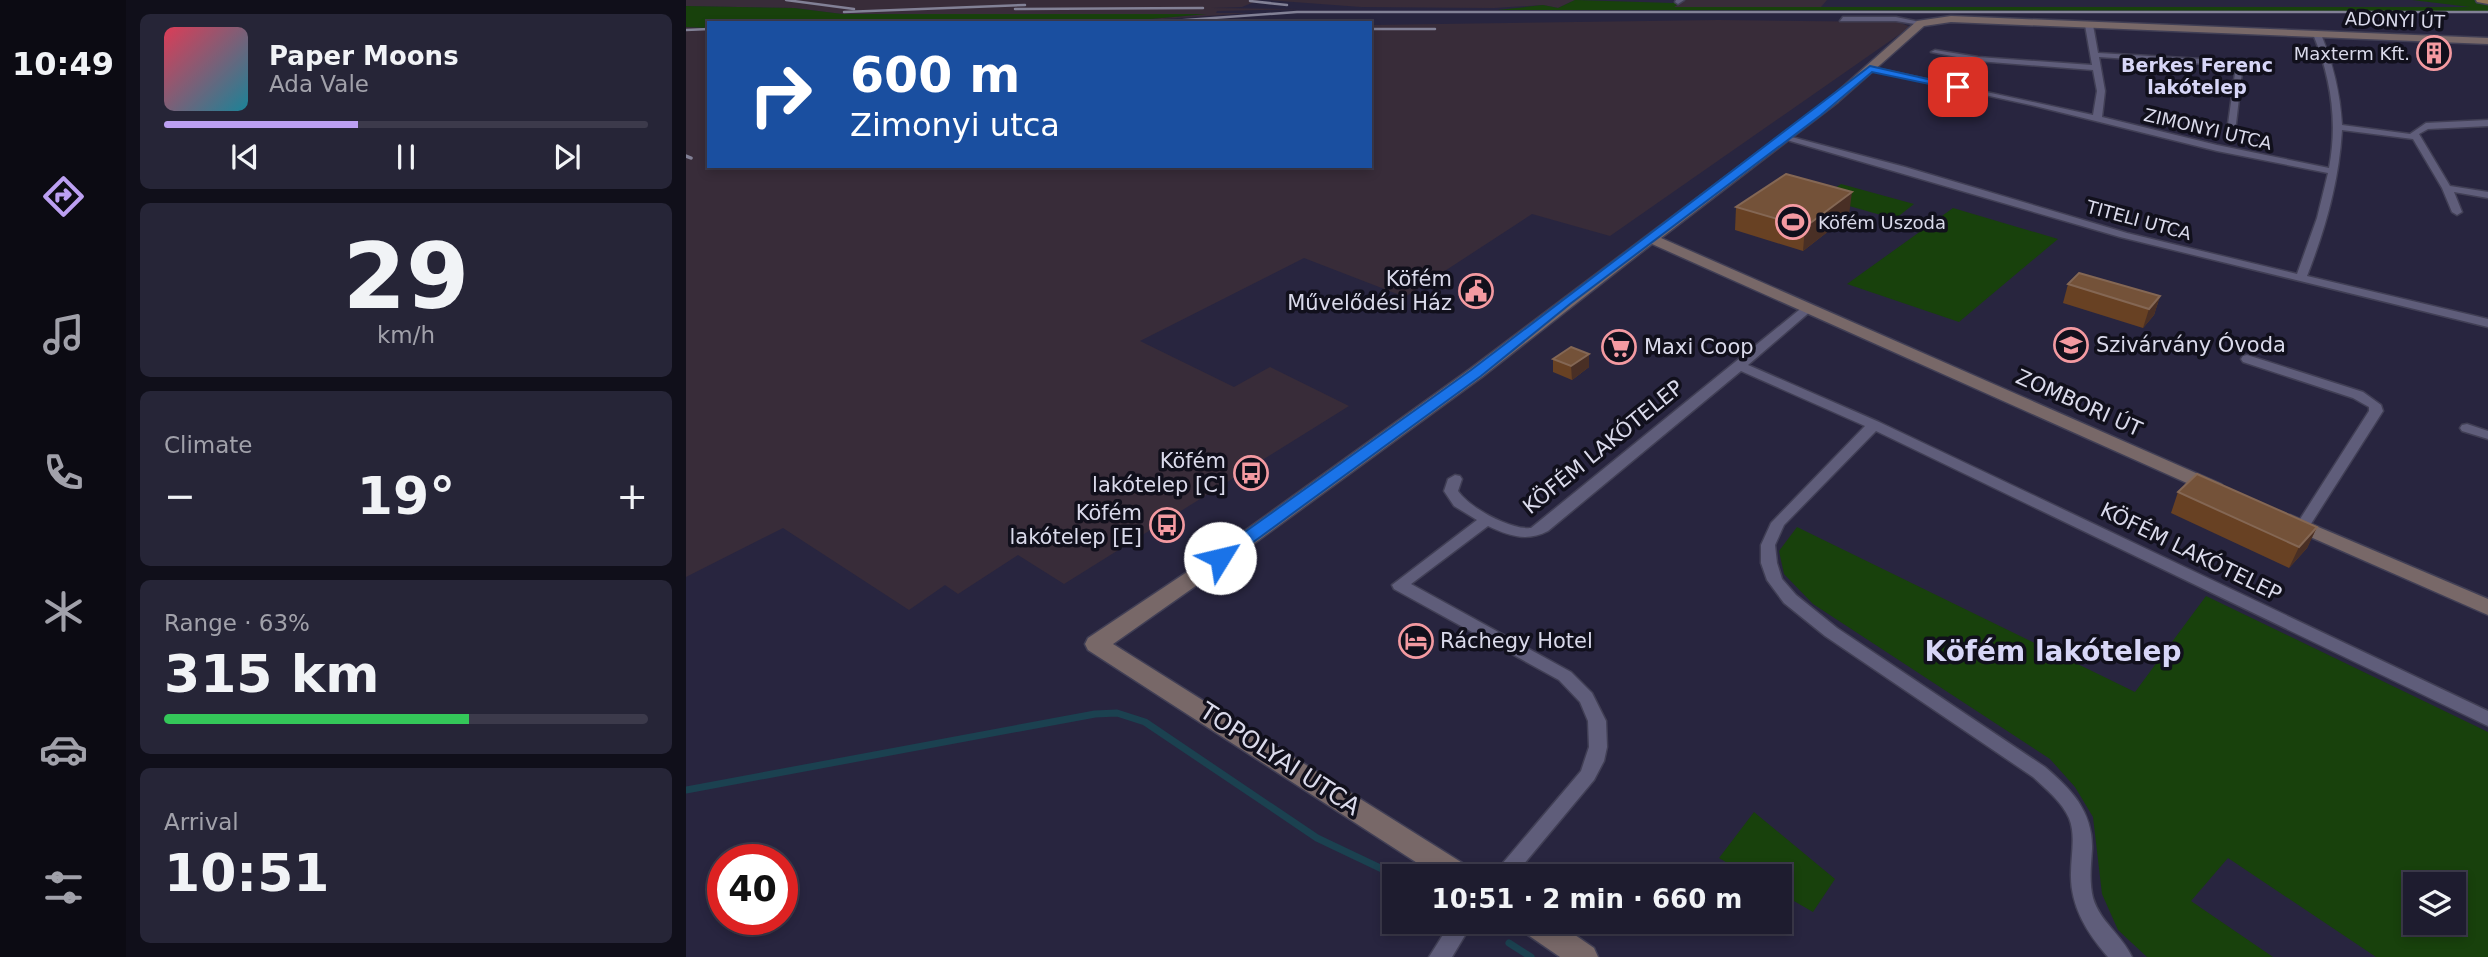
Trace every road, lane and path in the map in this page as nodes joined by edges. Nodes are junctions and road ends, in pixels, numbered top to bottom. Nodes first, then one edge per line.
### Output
1 (2481, 0) edge
2 (2488, 1) edge
3 (1843, 19) dead end
4 (1922, 22) junction
5 (2089, 25) junction
6 (2317, 34) junction
7 (2488, 41) edge
8 (1935, 52) dead end
9 (2096, 55) junction
10 (2098, 68) junction
11 (1870, 69) junction
12 (2097, 118) junction
13 (2488, 123) edge
14 (2232, 124) dead end
15 (2338, 127) junction
16 (2415, 137) junction
17 (1784, 138) junction
18 (2335, 173) junction
19 (2447, 188) junction
20 (2488, 195) edge
21 (2457, 212) dead end
22 (1651, 240) junction
23 (2301, 278) junction
24 (1808, 309) junction
25 (2488, 323) edge
26 (2247, 359) dead end
27 (1740, 366) junction
28 (1874, 425) junction
29 (2467, 428) dead end
30 (2488, 435) edge
31 (1455, 479) dead end
32 (2228, 494) edge
33 (2277, 516) edge
34 (1488, 520) junction
35 (2302, 527) junction
36 (2488, 608) edge
37 (2488, 719) edge
38 (1442, 864) edge
39 (1512, 864) edge
40 (1454, 934) edge
41 (1550, 934) edge
42 (1440, 957) edge
43 (1584, 957) edge
44 (2121, 957) edge

1 - 2 main road
3 - 4 street
4 - 5 street, ADONYI ÚT
4 - 11 street
5 - 6 street, ADONYI ÚT
5 - 9 street
6 - 7 street, ADONYI ÚT
6 - 15 street
8 - 10 street
9 - 10 street
9 - 14 street
10 - 12 street
11 - 12 street, ZIMONYI UTCA
11 - 17 street
12 - 18 street, ZIMONYI UTCA
13 - 16 street
15 - 16 street
15 - 18 street
16 - 19 street
17 - 22 street
17 - 23 street, TITELI UTCA
18 - 23 street
19 - 20 street
19 - 21 street
22 - 24 street, ZOMBORI ÚT
22 - 38 street, TOPOLYAI UTCA
23 - 25 street, TITELI UTCA
24 - 27 street, KÖFÉM LAKÓTELEP
24 - 32 street, ZOMBORI ÚT
26 - 35 street
27 - 28 street, KÖFÉM LAKÓTELEP
27 - 34 street, KÖFÉM LAKÓTELEP
28 - 37 street, KÖFÉM LAKÓTELEP
28 - 44 street
29 - 30 street
31 - 34 street, KÖFÉM LAKÓTELEP
33 - 35 street
34 - 39 street
35 - 36 street
40 - 42 street
41 - 43 street

